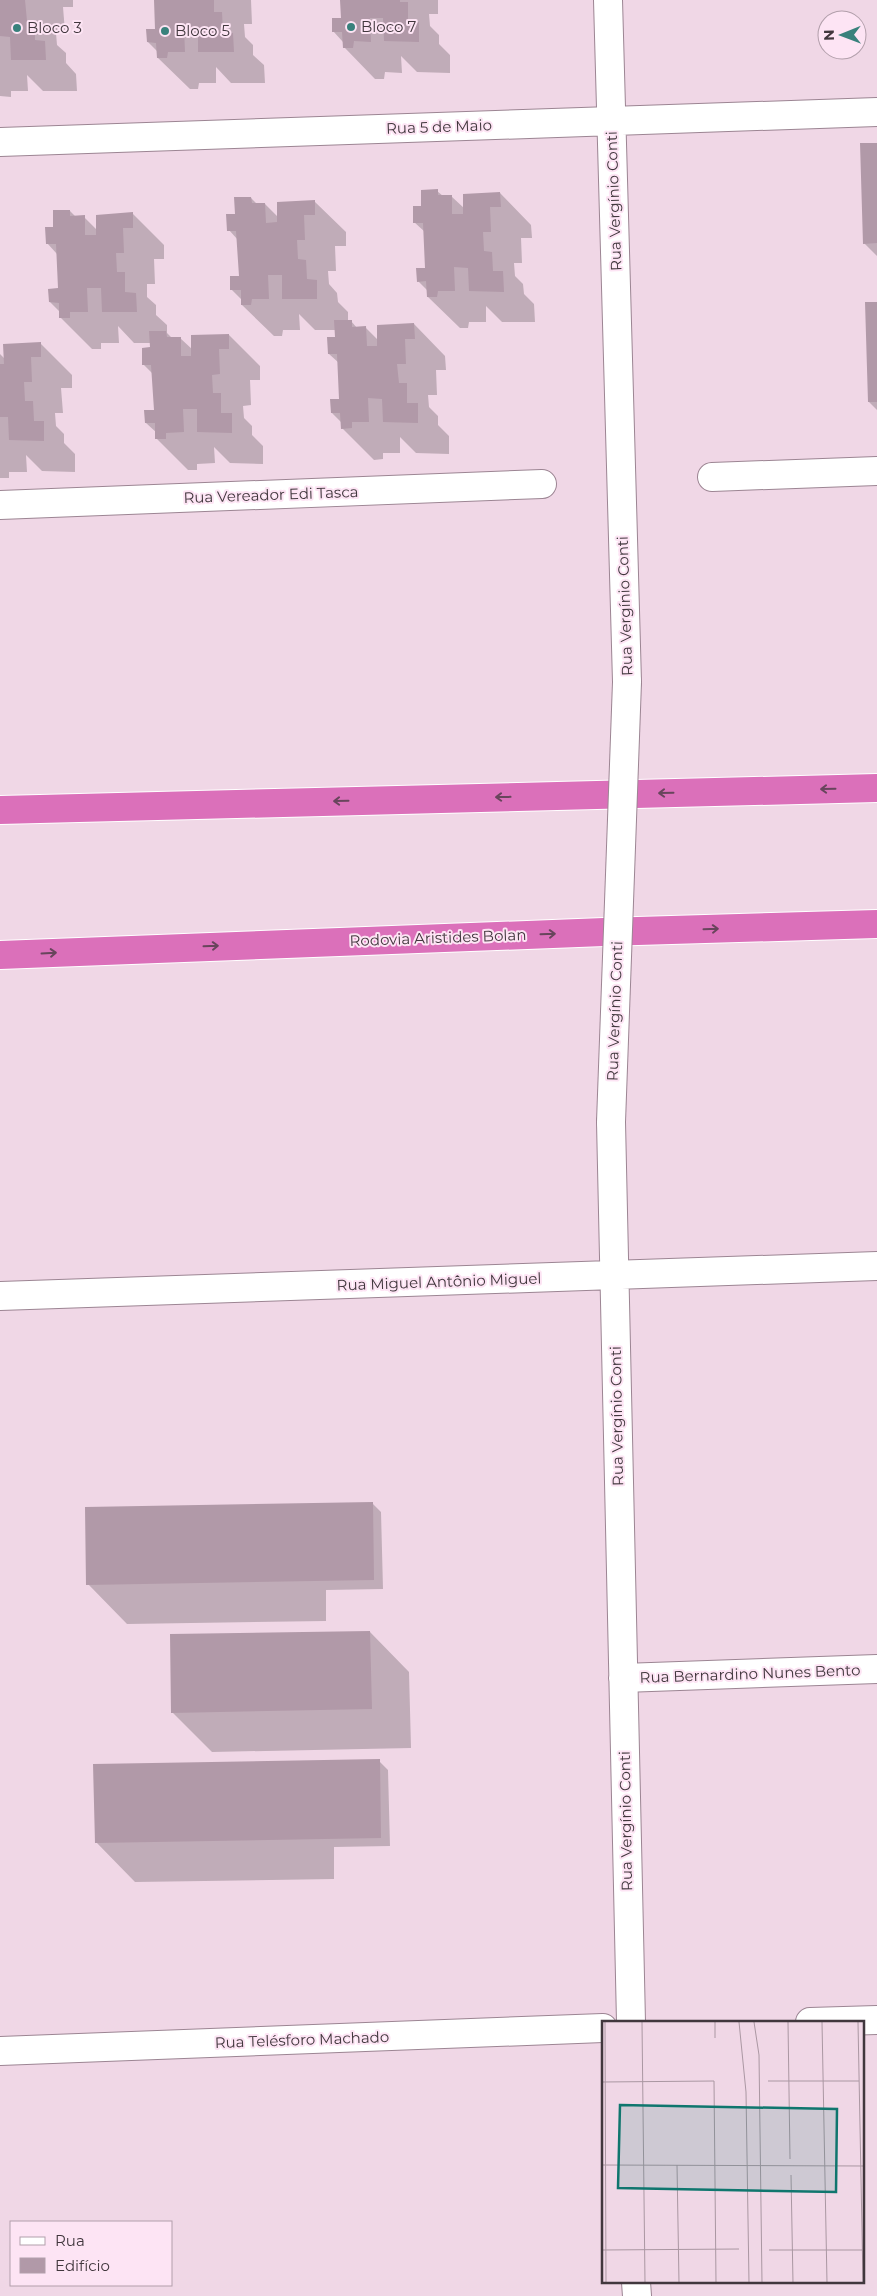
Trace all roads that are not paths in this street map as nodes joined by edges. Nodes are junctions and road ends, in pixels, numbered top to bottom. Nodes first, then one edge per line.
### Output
1 (608, 0) edge
2 (877, 112) edge
3 (612, 121) junction
4 (0, 142) edge
5 (877, 471) edge
6 (712, 477) dead end
7 (542, 484) dead end
8 (0, 505) edge
9 (877, 788) edge
10 (0, 810) edge
11 (877, 924) edge
12 (0, 955) edge
13 (877, 1266) edge
14 (614, 1276) junction
15 (0, 1296) edge
16 (877, 1669) edge
17 (623, 1678) junction
18 (877, 2020) edge
19 (631, 2021) edge
20 (844, 2021) edge
21 (602, 2028) edge
22 (0, 2051) edge

1 - 3 street, Rua Vergínio Conti
2 - 3 street, Rua 5 de Maio
3 - 4 street, Rua 5 de Maio
3 - 14 street, Rua Vergínio Conti, bridge
5 - 6 street
7 - 8 street, Rua Vereador Edi Tasca
9 -> 10 highway
12 -> 11 highway, Rodovia Aristides Bolan
13 - 14 street, Rua Miguel Antônio Miguel
14 - 15 street, Rua Miguel Antônio Miguel
14 - 17 street, Rua Vergínio Conti
16 - 17 street, Rua Bernardino Nunes Bento
17 - 19 street, Rua Vergínio Conti
18 - 20 street
21 - 22 street, Rua Telésforo Machado

